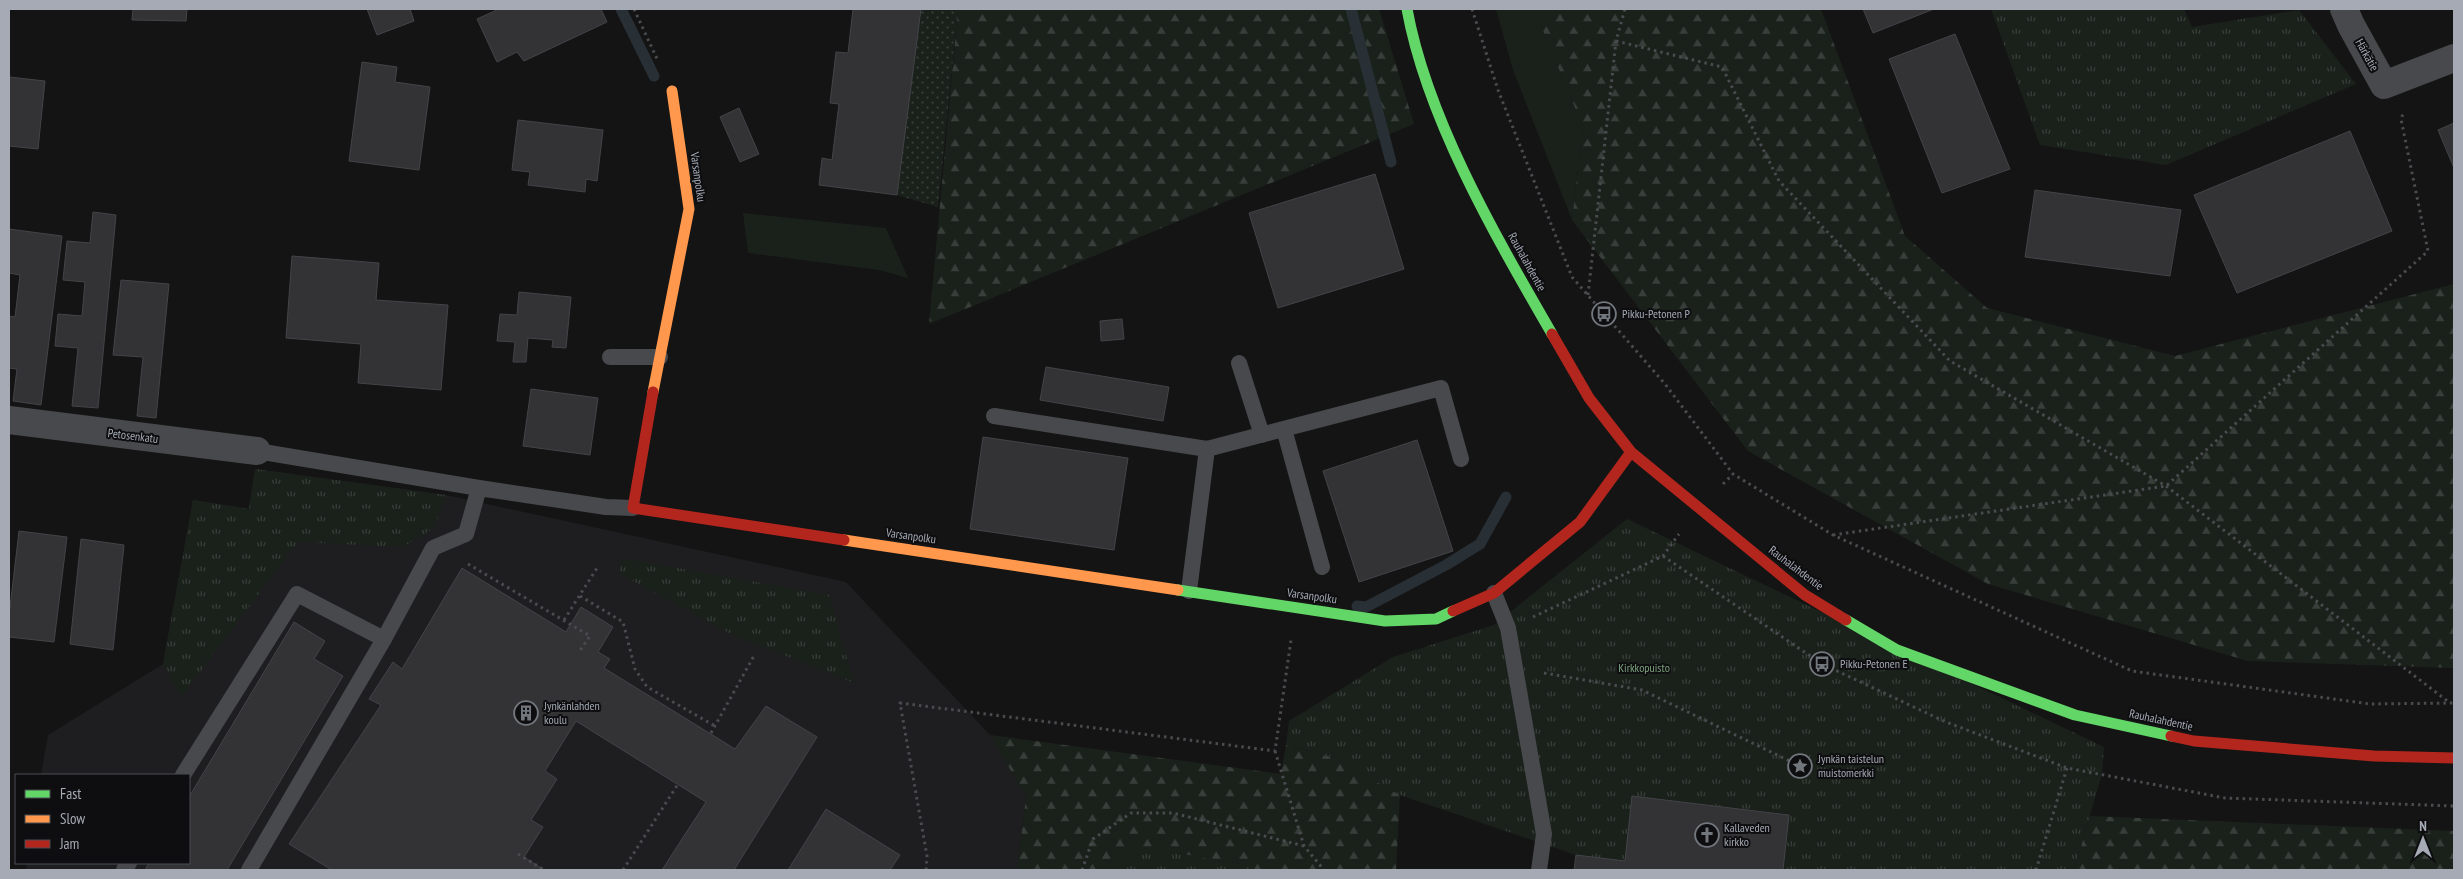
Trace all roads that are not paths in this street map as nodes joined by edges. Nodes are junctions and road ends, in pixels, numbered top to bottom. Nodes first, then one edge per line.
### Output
1 (1407, 9) edge
2 (2344, 9) edge
3 (2454, 58) edge
4 (672, 91) road end
5 (610, 357) dead end
6 (660, 357) junction
7 (1239, 363) dead end
8 (994, 416) dead end
9 (9, 420) edge
10 (1284, 429) junction
11 (1262, 435) junction
12 (1206, 449) junction
13 (257, 451) joint
14 (1631, 452) junction
15 (1460, 459) dead end
16 (478, 488) junction
17 (632, 508) junction
18 (1322, 567) dead end
19 (1189, 591) junction
20 (1494, 593) junction
21 (384, 639) junction
22 (2454, 758) edge
23 (185, 774) edge
24 (249, 870) edge
25 (1539, 870) edge

1 - 14 street, Rauhalahdentie
2 - 3 street, Härkätie
4 - 6 street, Varsanpolku
5 - 6 lane
6 - 17 street, Varsanpolku
7 - 11 lane
8 - 12 lane
9 - 13 street, Petosenkatu
10 - 11 lane
10 - 15 lane
10 - 18 lane
11 - 12 lane
12 - 19 lane
13 - 16 lane
14 - 20 street, Varsanpolku
14 - 22 street, Rauhalahdentie
16 - 17 lane
16 - 21 lane
17 - 19 street, Varsanpolku
19 - 20 street, Varsanpolku
20 - 25 lane
21 - 23 lane
21 - 24 lane

